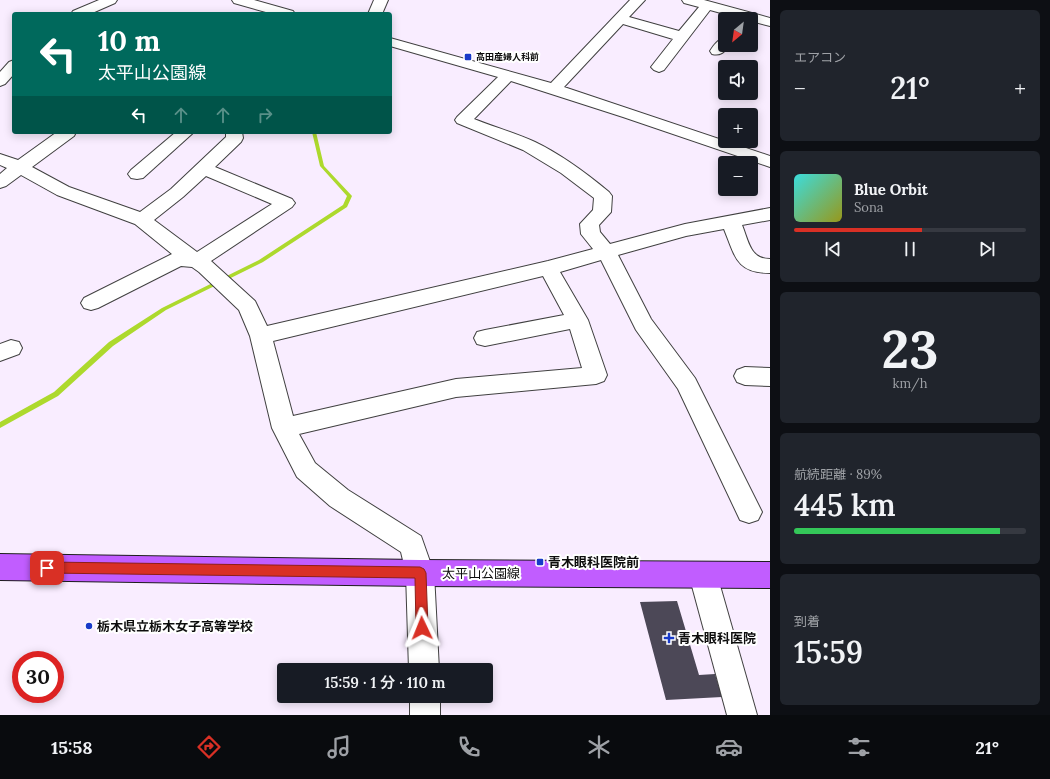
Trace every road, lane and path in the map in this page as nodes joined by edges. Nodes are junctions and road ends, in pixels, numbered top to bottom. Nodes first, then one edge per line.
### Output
1 (110, 0) edge
2 (381, 0) edge
3 (638, 0) edge
4 (689, 0) edge
5 (241, 4) edge
6 (707, 5) junction
7 (83, 12) edge
8 (279, 12) edge
9 (376, 12) edge
10 (729, 12) edge
11 (620, 19) junction
12 (758, 20) edge
13 (770, 22) edge
14 (682, 37) junction
15 (392, 43) edge
16 (12, 67) edge
17 (659, 67) dead end
18 (509, 75) junction
19 (0, 81) edge
20 (554, 88) junction
21 (65, 134) edge
22 (184, 134) edge
23 (234, 134) edge
24 (768, 158) edge
25 (0, 159) edge
26 (19, 167) junction
27 (203, 168) junction
28 (137, 174) dead end
29 (0, 182) edge
30 (770, 214) edge
31 (142, 220) junction
32 (731, 222) junction
33 (607, 253) junction
34 (197, 261) junction
35 (770, 266) edge
36 (548, 268) junction
37 (91, 303) dead end
38 (577, 320) junction
39 (261, 336) junction
40 (485, 338) dead end
41 (745, 376) dead end
42 (770, 377) edge
43 (284, 428) junction
44 (749, 512) dead end
45 (0, 567) edge
46 (420, 573) junction
47 (703, 575) junction
48 (770, 575) edge
49 (424, 663) edge
50 (424, 703) edge
51 (425, 715) edge
52 (742, 715) edge

1 - 7 street
2 - 9 street
3 - 11 street
4 - 6 street
5 - 8 street
6 - 10 street
6 - 14 street
11 - 14 street
11 - 20 street
12 - 13 street
14 - 17 street
15 - 18 street
16 - 19 street
18 - 20 street
18 - 33 street
20 - 24 street
21 - 26 street
22 - 28 street
23 - 27 street
25 - 26 street
26 - 29 street
26 - 31 street
27 - 31 street
27 - 34 street
30 - 32 street
31 - 34 street
32 - 33 street
32 - 35 street
33 - 36 street
33 - 44 street
34 - 37 street
34 - 39 street
36 - 38 street
36 - 39 street
38 - 40 street
38 - 43 street
39 - 43 street
41 - 42 street
43 - 46 street
45 - 46 main road, 太平山公園線
46 - 47 main road, 太平山公園線
46 - 49 street
47 - 48 main road, 太平山公園線
47 - 52 street
50 - 51 street

